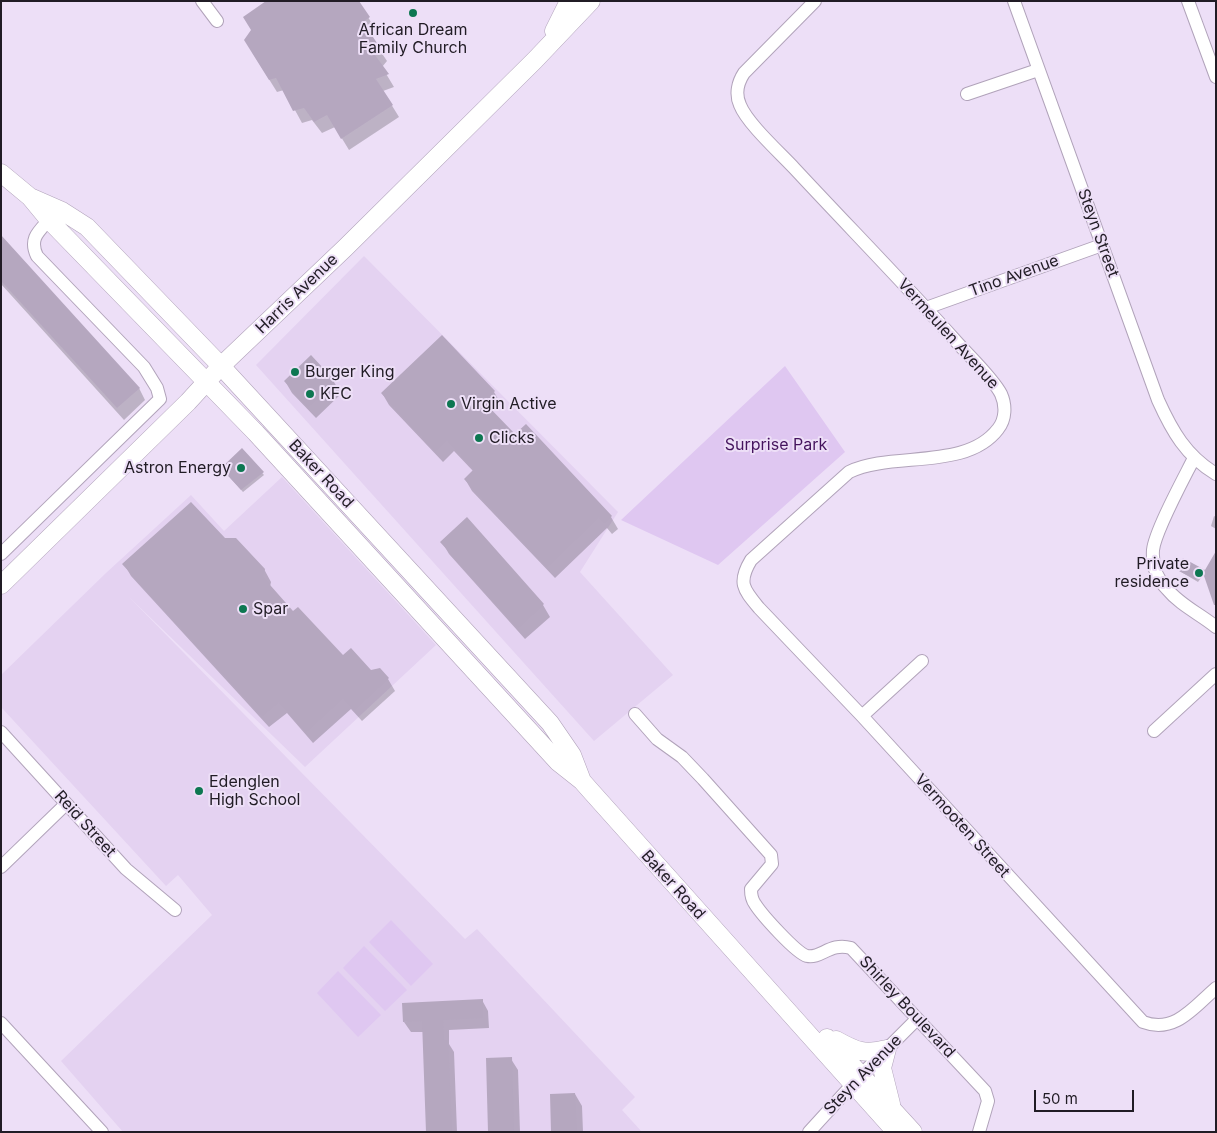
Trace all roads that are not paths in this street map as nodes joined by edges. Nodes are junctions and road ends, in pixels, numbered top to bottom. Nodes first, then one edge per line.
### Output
1 (202, 1) edge
2 (569, 1) edge
3 (591, 1) edge
4 (815, 1) edge
5 (1014, 1) edge
6 (1188, 1) edge
7 (217, 21) dead end
8 (549, 46) junction
9 (1038, 70) junction
10 (1216, 77) edge
11 (967, 94) dead end
12 (1, 173) edge
13 (30, 197) junction
14 (49, 220) junction
15 (1102, 245) junction
16 (926, 308) junction
17 (221, 366) junction
18 (207, 381) junction
19 (1194, 458) junction
20 (1216, 474) edge
21 (1, 554) edge
22 (751, 560) joint
23 (1, 585) edge
24 (1216, 627) edge
25 (922, 661) dead end
26 (1216, 674) edge
27 (635, 714) dead end
28 (862, 716) junction
29 (1154, 731) dead end
30 (1, 732) edge
31 (582, 781) junction
32 (66, 804) junction
33 (1, 867) edge
34 (174, 910) dead end
35 (766, 987) junction
36 (1216, 988) edge
37 (918, 1019) junction
38 (1, 1023) edge
39 (820, 1031) junction
40 (887, 1049) junction
41 (857, 1081) junction
42 (893, 1110) junction
43 (102, 1132) edge
44 (809, 1132) edge
45 (896, 1132) edge
46 (912, 1132) edge
47 (980, 1132) edge

1 - 7 street
2 - 8 main road
3 - 8 main road, Harris Avenue
4 - 16 street, Vermeulen Avenue
5 - 9 street, Steyn Street
6 - 10 street
8 - 17 main road, Harris Avenue
9 - 11 street
9 - 15 street, Steyn Street
12 - 13 main road, Baker Road
13 - 14 main road, Baker Road
13 - 17 main road, Baker Road
14 - 18 main road, Baker Road
14 - 21 street
15 - 16 street, Tino Avenue
15 - 19 street, Steyn Street
16 - 22 street, Vermeulen Avenue
17 - 18 main road, Harris Avenue
17 - 31 main road, Baker Road
18 - 23 main road, Harris Avenue
18 - 31 main road, Baker Road
19 - 20 street, Steyn Street
19 - 24 street
22 - 28 street, Vermooten Street
25 - 28 street
26 - 29 street
27 - 37 street, Shirley Boulevard
28 - 36 street, Vermooten Street
30 - 32 street, Reid Street
31 - 35 main road, Baker Road
32 - 33 street
32 - 34 street, Reid Street
35 - 39 main road, Baker Road
35 - 41 main road, Baker Road
37 - 40 street, Steyn Avenue
37 - 47 street, Shirley Boulevard
38 - 43 street
39 - 40 main road
39 - 41 main road, Baker Road
40 - 41 street, Steyn Avenue
40 - 42 main road
41 - 42 main road, Baker Road
41 - 44 street, Steyn Avenue
41 - 45 main road, Baker Road
42 - 46 main road, Baker Road

